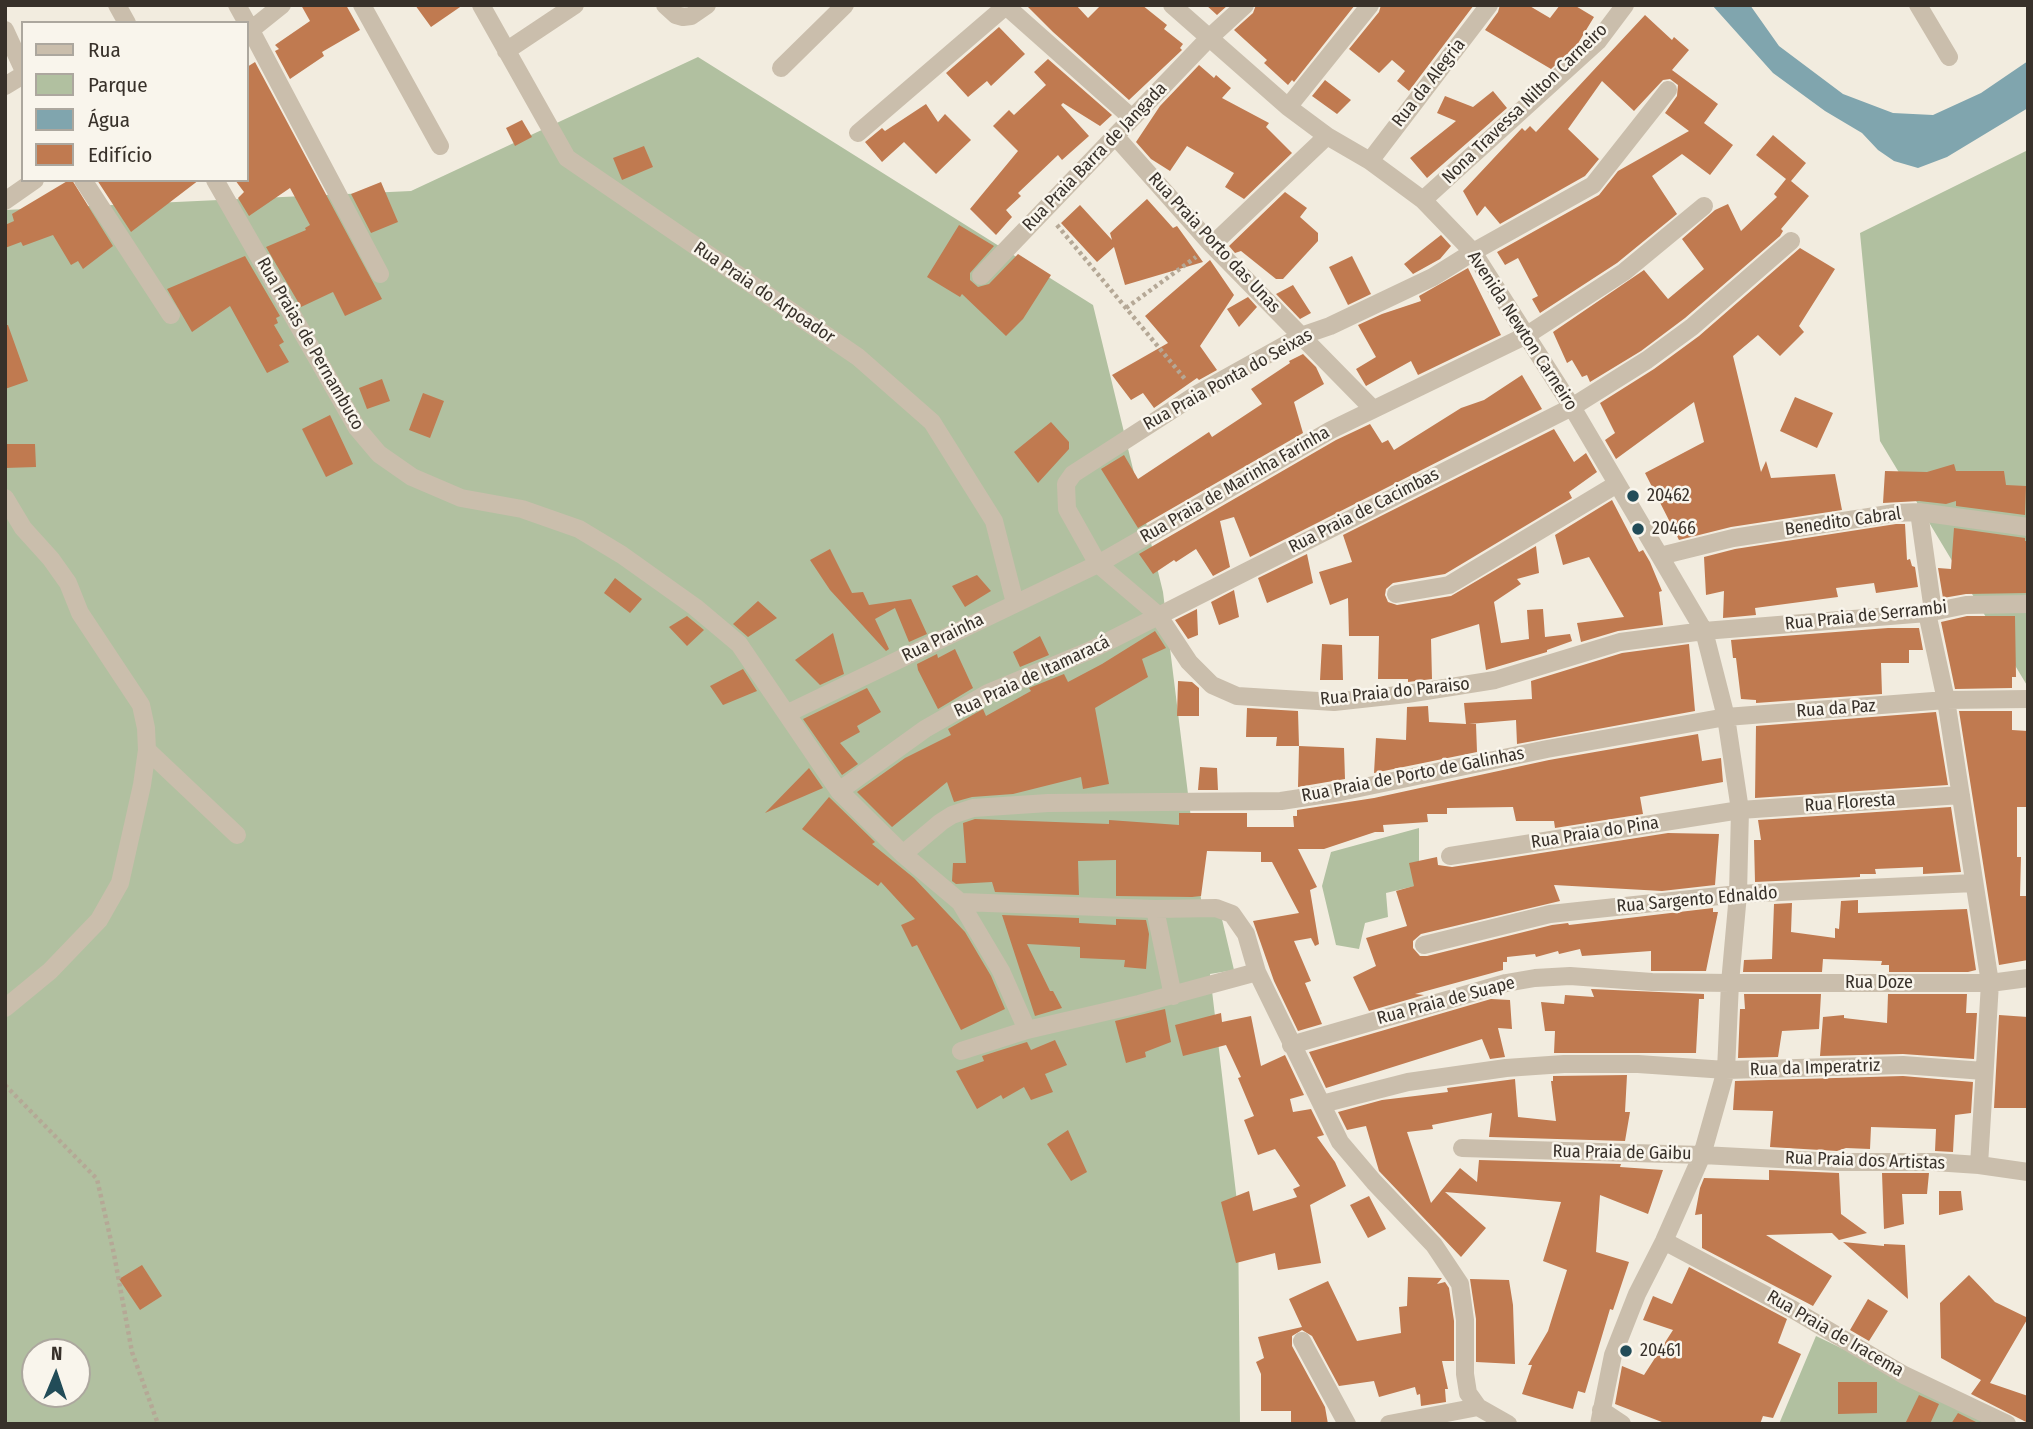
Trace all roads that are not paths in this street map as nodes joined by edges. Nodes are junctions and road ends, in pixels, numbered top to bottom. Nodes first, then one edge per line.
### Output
1 (117, 5) edge
2 (237, 5) edge
3 (282, 5) edge
4 (362, 5) edge
5 (481, 5) edge
6 (575, 5) edge
7 (665, 5) edge
8 (707, 5) edge
9 (845, 5) edge
10 (1172, 5) edge
11 (1245, 5) edge
12 (1370, 5) edge
13 (1489, 5) edge
14 (1625, 5) edge
15 (1918, 5) edge
16 (1006, 6) edge
17 (126, 21) edge
18 (245, 21) edge
19 (248, 27) edge
20 (5, 30) edge
21 (1209, 38) junction
22 (506, 51) junction
23 (1949, 57) dead end
24 (21, 65) edge
25 (781, 68) dead end
26 (21, 76) edge
27 (5, 86) edge
28 (1668, 90) dead end
29 (1288, 107) junction
30 (1132, 118) junction
31 (858, 133) dead end
32 (1327, 136) junction
33 (1116, 137) junction
34 (440, 146) dead end
35 (1370, 160) junction
36 (32, 182) edge
37 (84, 182) edge
38 (216, 182) edge
39 (5, 201) edge
40 (1423, 201) junction
41 (1704, 206) dead end
42 (1791, 241) dead end
43 (1212, 245) junction
44 (1473, 252) junction
45 (380, 274) dead end
46 (981, 276) dead end
47 (171, 315) dead end
48 (1527, 335) junction
49 (1301, 336) junction
50 (1572, 407) junction
51 (1373, 408) junction
52 (1066, 484) joint
53 (1617, 484) junction
54 (5, 498) edge
55 (1919, 512) junction
56 (2028, 527) edge
57 (1660, 556) junction
58 (1098, 564) junction
59 (1396, 594) dead end
60 (1015, 603) junction
61 (2028, 604) edge
62 (1930, 612) junction
63 (1158, 615) junction
64 (1704, 631) junction
65 (2028, 699) edge
66 (1947, 700) junction
67 (789, 713) junction
68 (1726, 717) junction
69 (147, 750) junction
70 (839, 791) junction
71 (1961, 795) junction
72 (1740, 810) junction
73 (237, 835) dead end
74 (903, 854) junction
75 (1450, 856) dead end
76 (1974, 883) junction
77 (1738, 894) junction
78 (960, 902) junction
79 (1155, 909) junction
80 (1424, 945) dead end
81 (1257, 972) junction
82 (2028, 978) edge
83 (1730, 983) junction
84 (1990, 983) junction
85 (1173, 996) junction
86 (5, 1008) edge
87 (1027, 1030) junction
88 (1291, 1045) junction
89 (961, 1051) dead end
90 (1726, 1070) junction
91 (1984, 1071) junction
92 (1322, 1104) junction
93 (1462, 1148) dead end
94 (1702, 1155) junction
95 (1979, 1165) junction
96 (2028, 1172) edge
97 (1664, 1241) junction
98 (1302, 1341) dead end
99 (1478, 1406) junction
100 (1600, 1417) edge
101 (1347, 1424) edge
102 (1389, 1424) edge
103 (1507, 1424) edge
104 (1622, 1424) edge
105 (2007, 1424) edge

1 - 17 street
2 - 18 street
3 - 19 street
4 - 34 street
5 - 22 street, Rua Praia do Arpoador
6 - 22 street
7 - 8 street
9 - 25 street
10 - 21 street, Avenida Newton Carneiro
11 - 21 street, Rua Praia Barra de Jangada
12 - 29 street
13 - 35 street, Rua da Alegria
14 - 40 street, Nona Travessa Nilton Carneiro
15 - 23 street
16 - 30 street
16 - 31 street
19 - 45 street
20 - 24 street
21 - 29 street, Avenida Newton Carneiro
21 - 30 street, Rua Praia Barra de Jangada
22 - 60 street, Rua Praia do Arpoador
26 - 27 street
28 - 44 street, Rua Praia Ponta do Seixas
29 - 32 street, Avenida Newton Carneiro
30 - 33 street, Rua Praia Barra de Jangada
32 - 35 street, Avenida Newton Carneiro
32 - 43 street
33 - 43 street, Rua Praia Porto das Unas
33 - 46 street, Rua Praia Barra de Jangada
35 - 40 street, Avenida Newton Carneiro
36 - 39 street
37 - 47 street
38 - 67 street, Rua Praias de Pernambuco
40 - 44 street, Avenida Newton Carneiro
41 - 48 street, Rua Praia de Marinha Farinha
42 - 50 street, Rua Praia de Cacimbas
43 - 49 street, Rua Praia Porto das Unas
44 - 48 street, Avenida Newton Carneiro
44 - 49 street, Rua Praia Ponta do Seixas
48 - 50 street, Avenida Newton Carneiro
48 - 51 street, Rua Praia de Marinha Farinha
49 - 51 street, Rua Praia Porto das Unas
49 - 52 street, Rua Praia Ponta do Seixas
50 - 53 street, Avenida Newton Carneiro
50 - 63 street, Rua Praia de Cacimbas
51 - 58 street, Rua Praia de Marinha Farinha
52 - 58 street, Rua Praia do Paraiso
53 - 57 street, Avenida Newton Carneiro
53 - 59 street
54 - 69 street
55 - 56 street, Benedito Cabral
55 - 57 street, Benedito Cabral
55 - 62 street
57 - 64 street, Avenida Newton Carneiro
58 - 60 street, Rua Prainha
58 - 63 street, Rua Praia do Paraiso
60 - 67 street, Rua Prainha
61 - 62 street, Rua Praia de Serrambi
62 - 64 street, Rua Praia de Serrambi
62 - 66 street
63 - 64 street, Rua Praia do Paraiso
63 - 70 street, Rua Praia de Itamaracá
64 - 68 street, Avenida Newton Carneiro
65 - 66 street, Rua da Paz
66 - 68 street, Rua da Paz
66 - 71 street
67 - 70 street, Rua Praias de Pernambuco
68 - 72 street, Avenida Newton Carneiro
68 - 74 street, Rua Praia de Porto de Galinhas
69 - 73 street
69 - 86 street
70 - 74 street, Rua Praias de Pernambuco
71 - 72 street, Rua Floresta
71 - 76 street
72 - 75 street, Rua Praia do Pina
72 - 77 street, Avenida Newton Carneiro
74 - 78 street, Rua Praias de Pernambuco
76 - 77 street, Rua Sargento Ednaldo
76 - 84 street
77 - 80 street, Rua Sargento Ednaldo
77 - 83 street, Avenida Newton Carneiro
78 - 79 street
78 - 87 street, Rua Praias de Pernambuco
79 - 81 street
79 - 85 street
81 - 85 street
81 - 88 street
82 - 84 street, Rua Doze
83 - 84 street, Rua Doze
83 - 88 street, Rua Praia de Suape
83 - 90 street, Avenida Newton Carneiro
84 - 91 street
85 - 87 street
87 - 89 street
88 - 92 street
90 - 91 street, Rua da Imperatriz
90 - 92 street, Rua da Imperatriz
90 - 94 street, Avenida Newton Carneiro
91 - 95 street
92 - 99 street
93 - 94 street, Rua Praia de Gaibu
94 - 95 street, Rua Praia dos Artistas
94 - 97 street, Avenida Newton Carneiro
95 - 96 street, Rua Praia dos Artistas
97 - 100 street, Avenida Newton Carneiro
97 - 105 street, Rua Praia de Iracema
98 - 101 street
99 - 102 street
99 - 103 street
100 - 104 street

